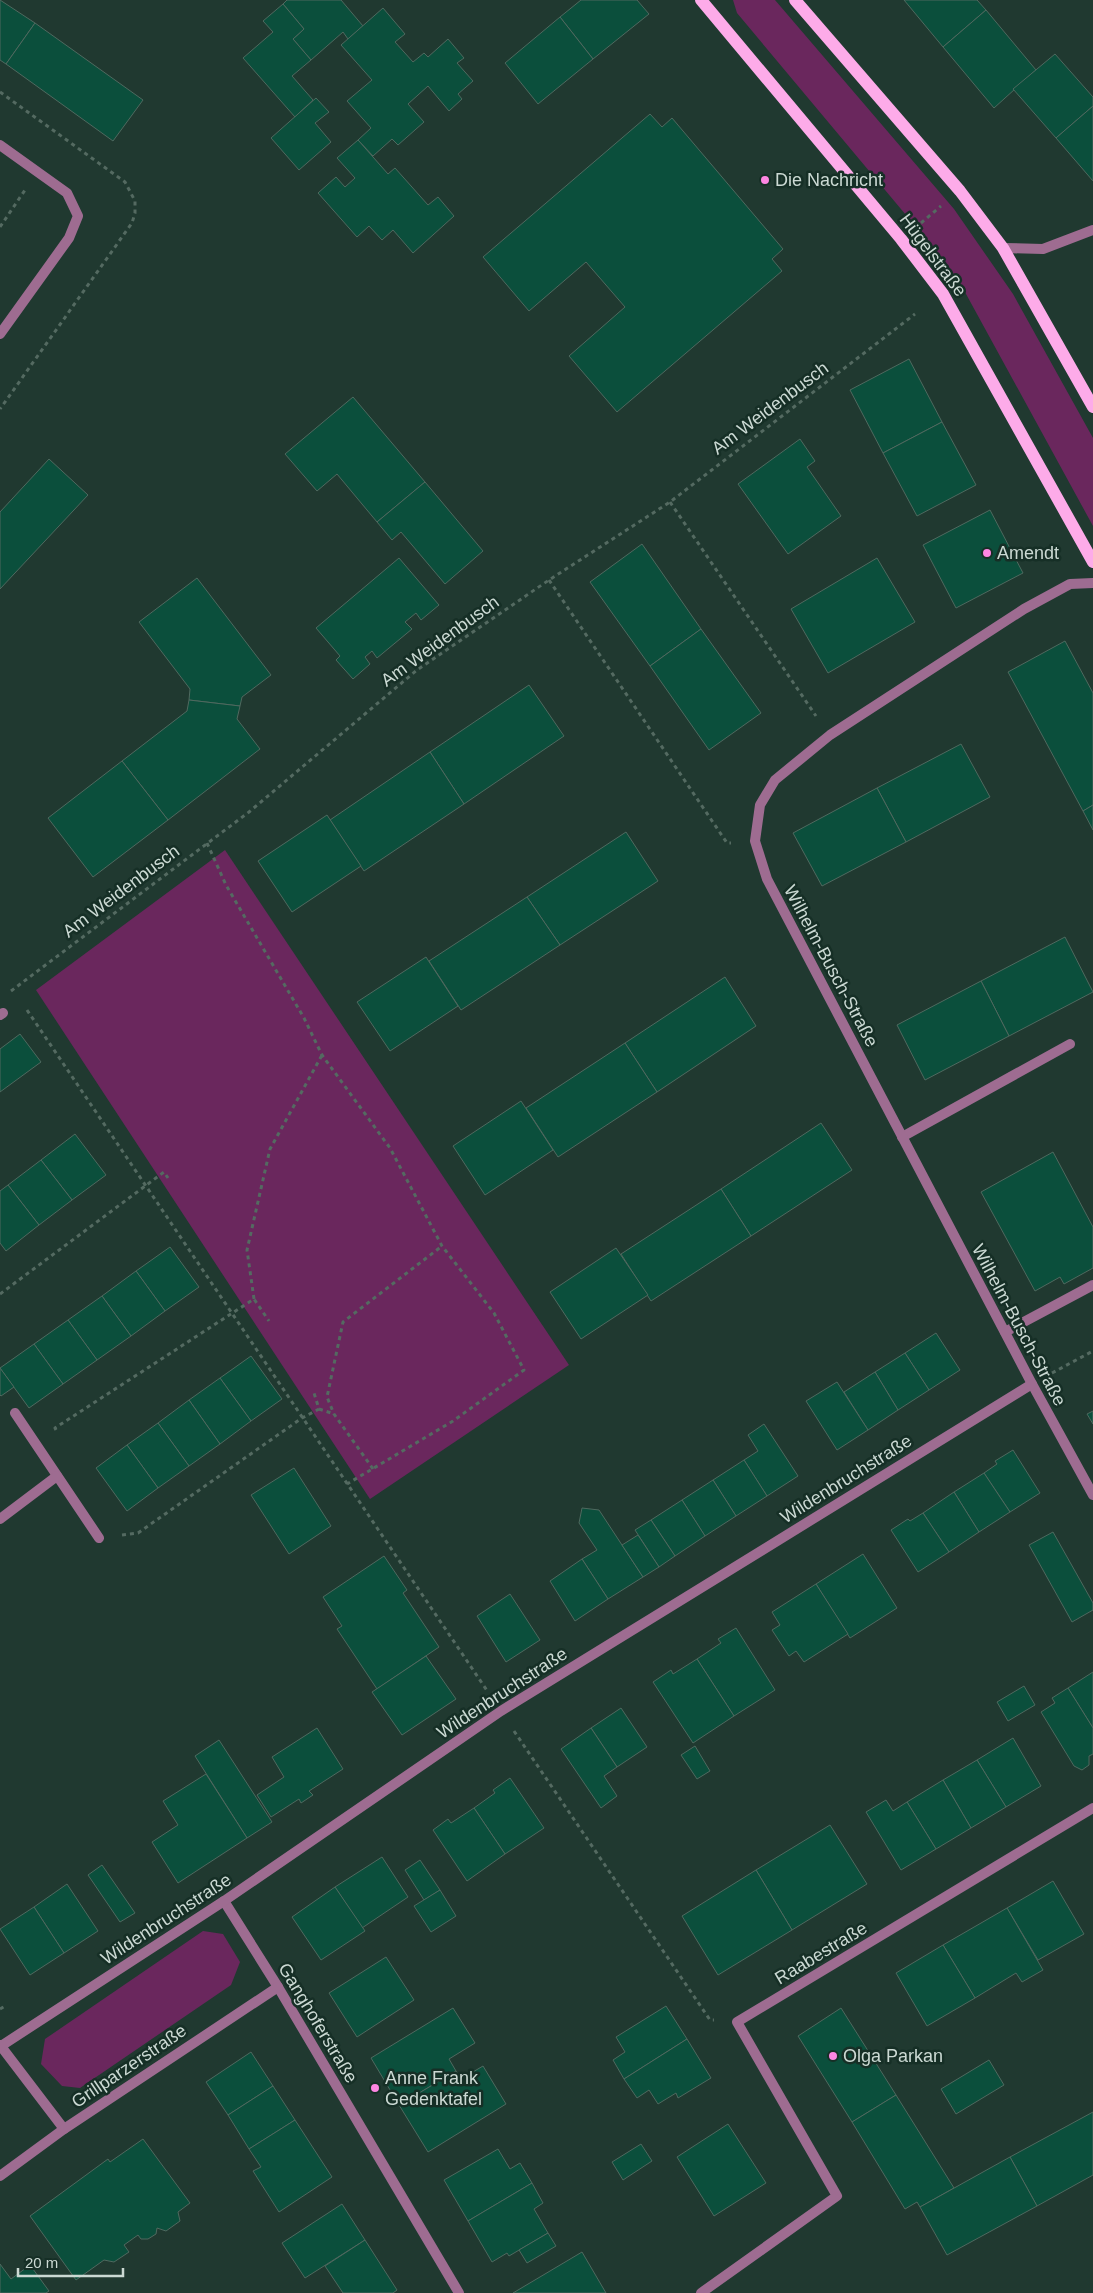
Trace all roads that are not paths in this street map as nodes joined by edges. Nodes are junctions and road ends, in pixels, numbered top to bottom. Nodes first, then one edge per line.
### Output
1 (795, 0) edge
2 (704, 1) edge
3 (0, 145) edge
4 (1093, 230) edge
5 (1003, 248) junction
6 (0, 334) edge
7 (1093, 407) edge
8 (1093, 562) edge
9 (1093, 583) edge
10 (1070, 1044) dead end
11 (902, 1137) junction
12 (1093, 1284) edge
13 (1005, 1332) junction
14 (1032, 1384) junction
15 (15, 1413) dead end
16 (57, 1476) junction
17 (1093, 1495) edge
18 (0, 1519) edge
19 (99, 1538) road end
20 (1093, 1808) edge
21 (224, 1901) junction
22 (278, 1987) junction
23 (0, 2046) edge
24 (64, 2129) junction
25 (0, 2176) edge
26 (459, 2293) edge
27 (701, 2293) edge

1 - 5 main road
2 - 8 main road, Hügelstraße
3 - 6 street
4 - 5 street
5 - 7 main road
9 - 11 street, Wilhelm-Busch-Straße
10 - 11 street
11 - 13 street, Wilhelm-Busch-Straße
12 - 13 street
13 - 14 street, Wilhelm-Busch-Straße
14 - 17 street, Wilhelm-Busch-Straße
14 - 21 street, Wildenbruchstraße
15 - 16 street
16 - 18 street
16 - 19 street
20 - 27 street, Raabestraße
21 - 22 street, Ganghoferstraße
21 - 23 street, Wildenbruchstraße
22 - 24 street, Grillparzerstraße
22 - 26 street, Ganghoferstraße
23 - 24 street
24 - 25 street, Grillparzerstraße

